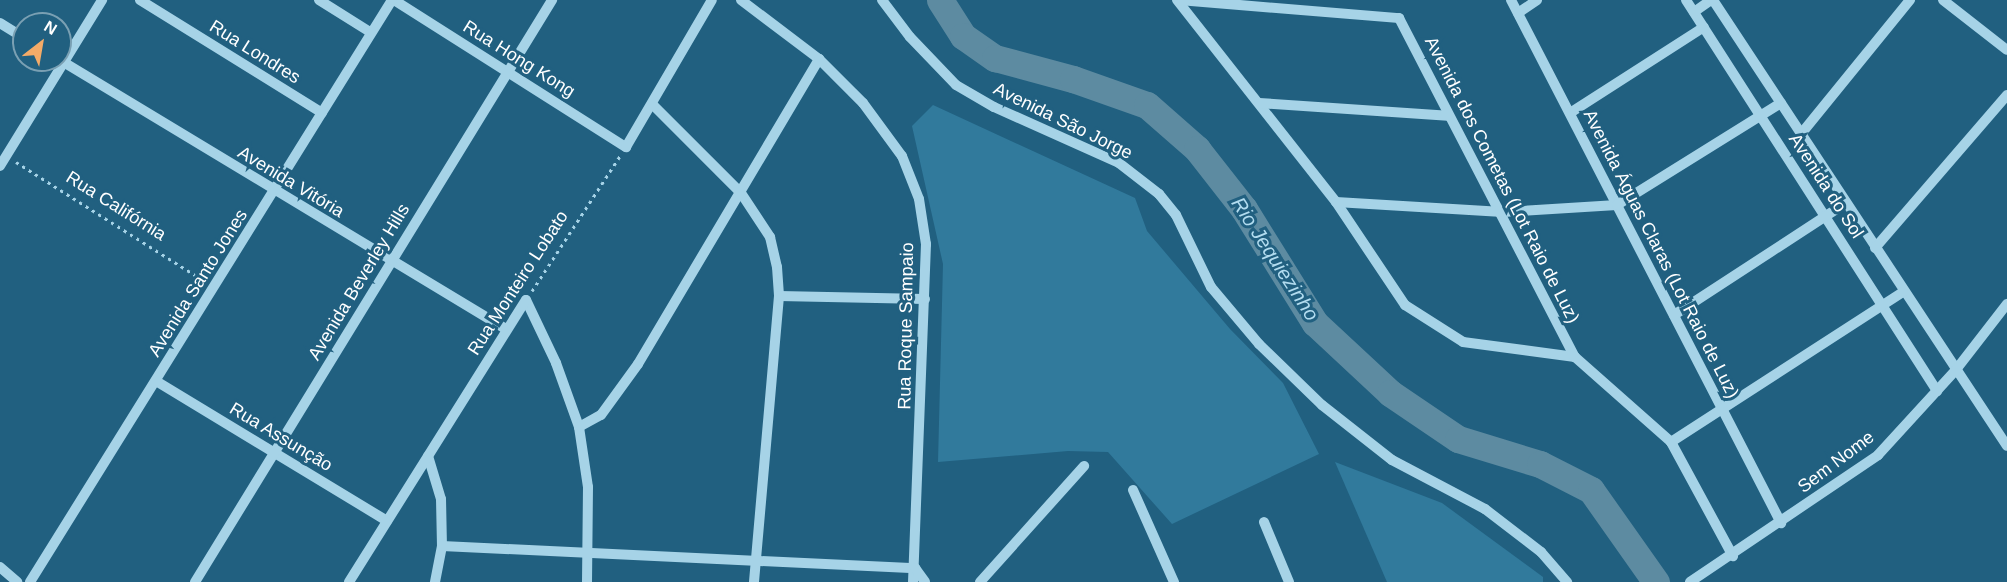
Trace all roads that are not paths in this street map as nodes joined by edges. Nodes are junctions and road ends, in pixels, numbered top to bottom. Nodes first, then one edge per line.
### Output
1 (102, 0) edge
2 (141, 0) edge
3 (319, 0) edge
4 (393, 0) edge
5 (552, 0) edge
6 (712, 0) edge
7 (741, 0) edge
8 (882, 0) edge
9 (1178, 0) edge
10 (1511, 0) edge
11 (1537, 0) edge
12 (1686, 0) edge
13 (1712, 0) edge
14 (1910, 0) edge
15 (1943, 0) edge
16 (1260, 3) edge
17 (1694, 12) junction
18 (1518, 13) junction
19 (1704, 27) junction
20 (370, 32) junction
21 (72, 46) edge
22 (2007, 50) edge
23 (819, 59) junction
24 (72, 67) edge
25 (508, 71) junction
26 (55, 72) edge
27 (2007, 95) edge
28 (1259, 103) junction
29 (652, 104) junction
30 (1781, 104) junction
31 (322, 112) junction
32 (1570, 113) junction
33 (1760, 114) junction
34 (1448, 116) junction
35 (1801, 134) junction
36 (3, 153) edge
37 (0, 166) edge
38 (275, 192) junction
39 (741, 193) junction
40 (1336, 202) junction
41 (1846, 203) junction
42 (1617, 205) junction
43 (1503, 212) junction
44 (1826, 216) junction
45 (1875, 248) junction
46 (391, 260) junction
47 (1903, 292) junction
48 (779, 296) junction
49 (925, 299) junction
50 (2007, 304) edge
51 (1882, 306) junction
52 (1674, 315) junction
53 (506, 329) junction
54 (1575, 357) junction
55 (1955, 371) junction
56 (156, 381) junction
57 (1937, 390) junction
58 (1723, 409) junction
59 (579, 427) junction
60 (1671, 442) junction
61 (2007, 446) edge
62 (275, 452) junction
63 (428, 456) junction
64 (1084, 466) dead end
65 (1133, 489) dead end
66 (387, 521) junction
67 (1264, 522) dead end
68 (1781, 523) junction
69 (442, 546) junction
70 (588, 554) junction
71 (1733, 556) junction
72 (756, 562) junction
73 (0, 567) edge
74 (915, 568) junction
75 (1172, 581) edge
76 (17, 582) edge
77 (30, 582) edge
78 (195, 582) edge
79 (349, 582) edge
80 (435, 582) edge
81 (587, 582) edge
82 (754, 582) edge
83 (913, 582) edge
84 (925, 582) edge
85 (980, 582) edge
86 (1289, 582) edge
87 (1567, 582) edge
88 (1690, 582) edge

1 - 21 street
2 - 31 street, Rua Londres
3 - 20 street
4 - 20 street, Avenida Santo Jones
4 - 25 street, Rua Hong Kong
5 - 25 street, Avenida Beverley Hills
6 - 29 street
7 - 23 street, Rua Roque Sampaio
8 - 87 street, Avenida São Jorge
9 - 16 street
9 - 28 street
10 - 18 street, Avenida Águas Claras (Lot Raio de Luz)
11 - 18 street
12 - 17 street, Avenida do Sol
13 - 17 street
13 - 30 street, Avenida do Sol
14 - 35 street
15 - 22 street
16 - 34 street, Avenida dos Cometas (Lot Raio de Luz)
17 - 19 street, Avenida do Sol
18 - 32 street, Avenida Águas Claras (Lot Raio de Luz)
19 - 32 street
19 - 33 street, Avenida do Sol
20 - 31 street, Avenida Santo Jones
23 - 39 street
23 - 49 street, Rua Roque Sampaio
24 - 38 street, Avenida Vitória
25 - 29 street, Rua Hong Kong
25 - 46 street, Avenida Beverley Hills
26 - 36 street
27 - 45 street
28 - 34 street
28 - 40 street
29 - 39 street
30 - 33 street
30 - 35 street, Avenida do Sol
31 - 38 street, Avenida Santo Jones
32 - 42 street, Avenida Águas Claras (Lot Raio de Luz)
33 - 42 street
33 - 44 street, Avenida do Sol
34 - 43 street, Avenida dos Cometas (Lot Raio de Luz)
35 - 41 street, Avenida do Sol
36 - 37 street
38 - 46 street, Avenida Vitória
38 - 56 street, Avenida Santo Jones
39 - 48 street
39 - 59 street
40 - 43 street
40 - 54 street
41 - 44 street
41 - 45 street, Avenida do Sol
42 - 43 street
42 - 52 street, Avenida Águas Claras (Lot Raio de Luz)
43 - 54 street, Avenida dos Cometas (Lot Raio de Luz)
44 - 51 street, Avenida do Sol
44 - 52 street
45 - 47 street, Avenida do Sol
46 - 53 street, Avenida Vitória
46 - 62 street, Avenida Beverley Hills
47 - 51 street
47 - 55 street, Avenida do Sol
48 - 49 street
48 - 72 street
49 - 74 street, Rua Roque Sampaio
50 - 55 street, Sem Nome
51 - 57 street, Avenida do Sol
51 - 58 street
52 - 58 street, Avenida Águas Claras (Lot Raio de Luz)
53 - 59 street, Rua Monteiro Lobato
53 - 63 street, Rua Monteiro Lobato
54 - 60 street
55 - 57 street, Sem Nome
55 - 61 street, Avenida do Sol
56 - 62 street, Rua Assunção
56 - 77 street, Avenida Santo Jones
57 - 68 street, Sem Nome
58 - 60 street
58 - 68 street, Avenida Águas Claras (Lot Raio de Luz)
59 - 70 street
60 - 71 street
62 - 66 street, Rua Assunção
62 - 78 street, Avenida Beverley Hills
63 - 66 street, Rua Monteiro Lobato
63 - 69 street
64 - 85 street
65 - 75 street
66 - 79 street, Rua Monteiro Lobato
67 - 86 street
68 - 71 street, Sem Nome
69 - 70 street
69 - 80 street
70 - 72 street
70 - 81 street
71 - 88 street, Sem Nome
72 - 74 street
72 - 82 street
73 - 76 street
74 - 83 street, Rua Roque Sampaio
74 - 84 street

